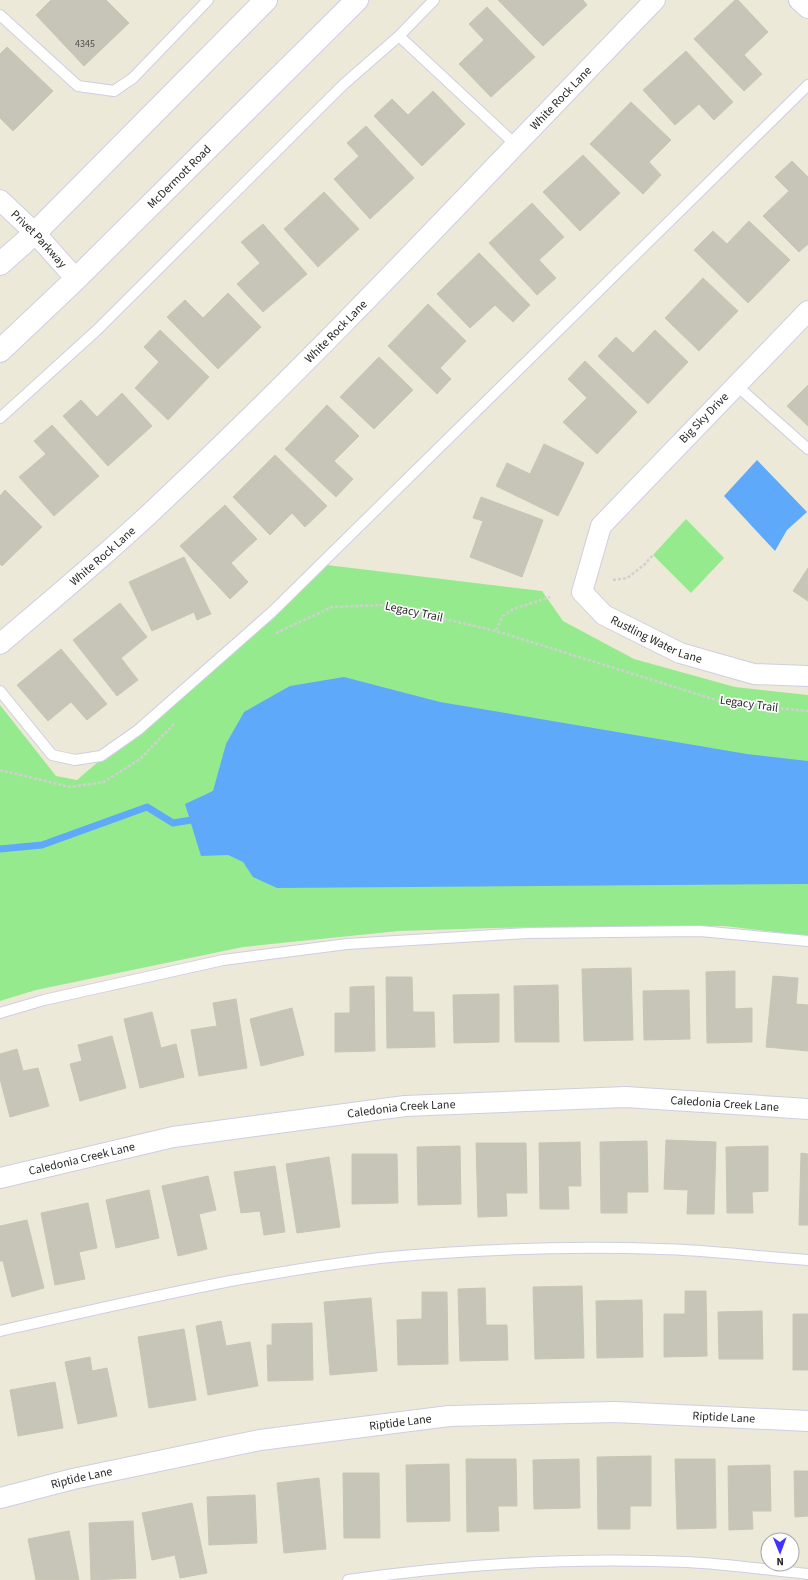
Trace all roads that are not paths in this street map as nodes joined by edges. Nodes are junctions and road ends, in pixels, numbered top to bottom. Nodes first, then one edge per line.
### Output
1 (208, 0) edge
2 (266, 0) edge
3 (357, 0) edge
4 (434, 0) edge
5 (655, 0) edge
6 (799, 0) edge
7 (808, 8) edge
8 (0, 15) edge
9 (399, 36) junction
10 (808, 85) edge
11 (515, 144) junction
12 (0, 200) edge
13 (34, 233) junction
14 (0, 264) edge
15 (76, 280) junction
16 (808, 311) edge
17 (0, 351) edge
18 (736, 385) junction
19 (0, 418) edge
20 (808, 449) edge
21 (601, 526) joint
22 (0, 644) edge
23 (808, 676) edge
24 (0, 691) edge
25 (808, 941) edge
26 (0, 1013) edge
27 (808, 1109) edge
28 (0, 1178) edge
29 (808, 1260) edge
30 (0, 1331) edge
31 (808, 1421) edge
32 (0, 1498) edge
33 (808, 1574) edge
34 (348, 1580) edge

1 - 8 lane
2 - 13 main road
3 - 15 main road, McDermott Road
4 - 9 lane
5 - 11 street, White Rock Lane
6 - 7 street
9 - 11 lane
9 - 19 lane
10 - 24 lane
11 - 22 street, White Rock Lane
12 - 13 street, Privet Parkway
13 - 14 main road
13 - 15 street, Privet Parkway
15 - 17 main road, McDermott Road
16 - 18 street, Big Sky Drive
18 - 20 lane
18 - 21 street, Big Sky Drive
21 - 23 street, Rustling Water Lane
25 - 26 lane
27 - 28 street, Caledonia Creek Lane
29 - 30 lane
31 - 32 street, Riptide Lane
33 - 34 lane

